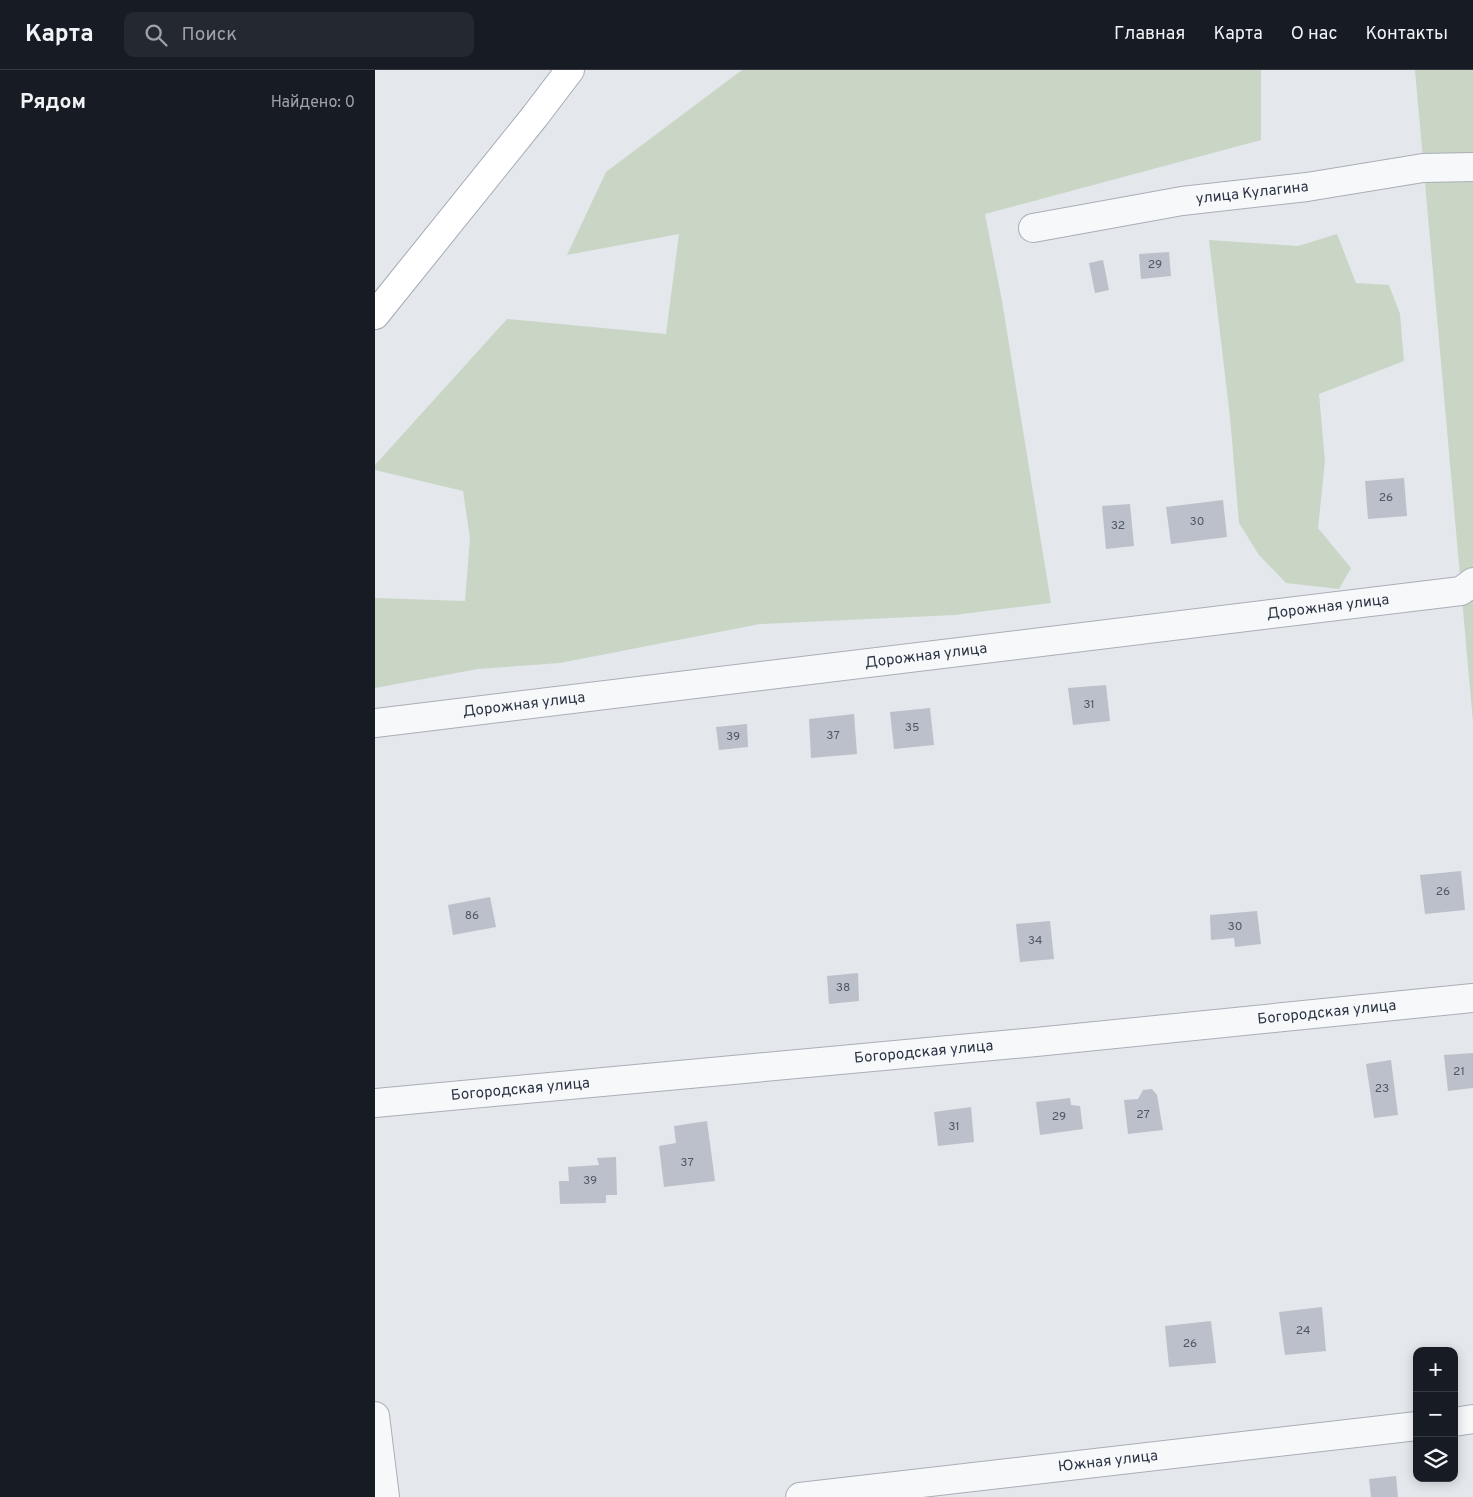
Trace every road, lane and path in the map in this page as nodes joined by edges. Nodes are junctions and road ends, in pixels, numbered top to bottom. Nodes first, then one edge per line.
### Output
1 (570, 70) edge
2 (1473, 167) edge
3 (1033, 228) dead end
4 (375, 315) edge
5 (1473, 582) edge
6 (375, 724) edge
7 (1473, 998) edge
8 (375, 1103) edge
9 (375, 1416) edge
10 (1473, 1419) edge
11 (1458, 1421) edge
12 (1413, 1426) edge
13 (385, 1497) edge
14 (800, 1497) edge

1 - 4 main road
2 - 3 street, улица Кулагина
5 - 6 street, Дорожная улица
7 - 8 street, Богородская улица
9 - 13 street
10 - 11 street
12 - 14 street, Южная улица

